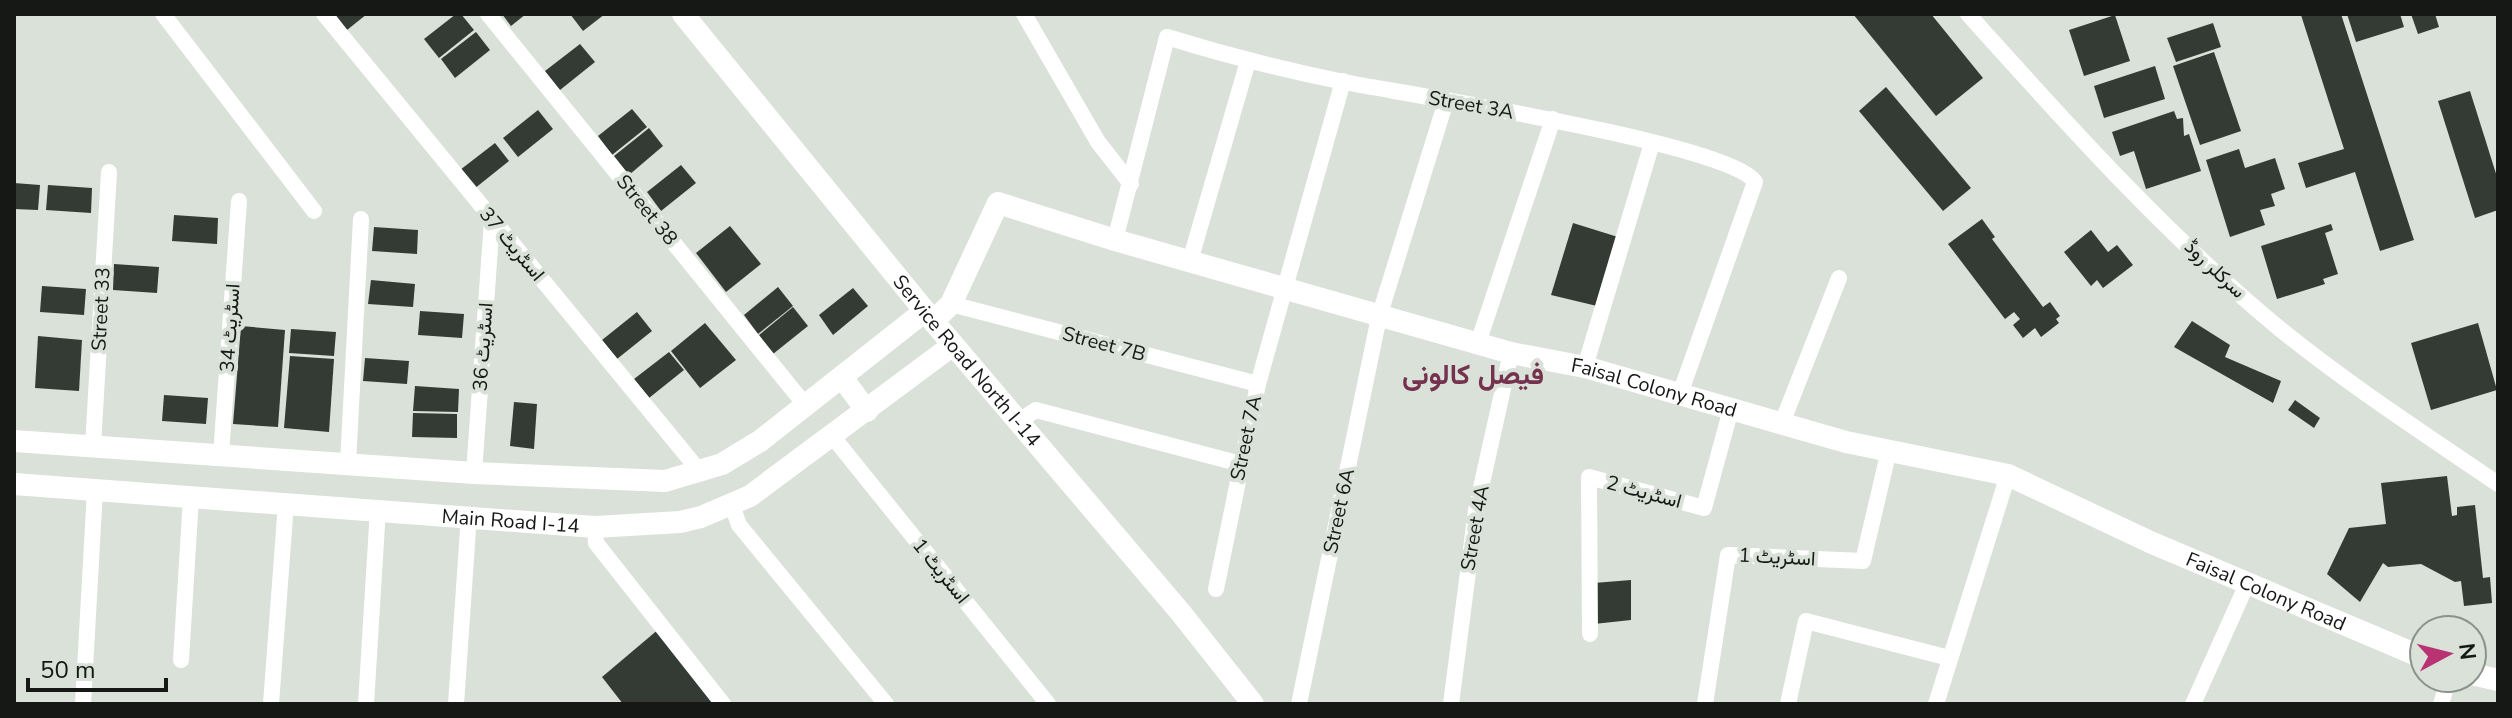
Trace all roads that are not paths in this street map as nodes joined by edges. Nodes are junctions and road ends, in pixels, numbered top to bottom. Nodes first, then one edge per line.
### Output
1 (163, 14) edge
2 (324, 14) edge
3 (488, 14) edge
4 (683, 14) edge
5 (1024, 14) edge
6 (1968, 14) edge
7 (1248, 61) junction
8 (1343, 81) junction
9 (1446, 101) junction
10 (1553, 119) junction
11 (1652, 143) junction
12 (109, 172) dead end
13 (1131, 184) junction
14 (239, 201) dead end
15 (314, 211) dead end
16 (361, 219) dead end
17 (492, 220) junction
18 (1115, 240) junction
19 (1190, 261) junction
20 (1839, 278) dead end
21 (1283, 287) junction
22 (951, 304) junction
23 (929, 316) junction
24 (1379, 317) junction
25 (1478, 343) junction
26 (953, 345) junction
27 (1511, 353) junction
28 (1585, 367) junction
29 (843, 379) junction
30 (1258, 384) junction
31 (1680, 394) junction
32 (806, 406) junction
33 (1731, 409) junction
34 (867, 411) junction
35 (1019, 421) junction
36 (1782, 423) junction
37 (833, 437) junction
38 (14, 441) edge
39 (93, 446) junction
40 (1889, 450) junction
41 (221, 455) junction
42 (348, 463) junction
43 (1241, 464) junction
44 (474, 473) junction
45 (701, 473) junction
46 (2008, 475) junction
47 (14, 484) edge
48 (2498, 484) edge
49 (95, 490) junction
50 (191, 497) junction
51 (286, 503) junction
52 (732, 505) junction
53 (378, 509) junction
54 (469, 515) junction
55 (595, 527) junction
56 (2247, 584) junction
57 (1216, 589) dead end
58 (1590, 634) dead end
59 (2408, 651) edge
60 (1949, 658) junction
61 (181, 660) dead end
62 (83, 704) edge
63 (271, 704) edge
64 (366, 704) edge
65 (456, 704) edge
66 (723, 704) edge
67 (886, 704) edge
68 (1048, 704) edge
69 (1253, 704) edge
70 (1299, 704) edge
71 (1451, 704) edge
72 (1705, 704) edge
73 (1788, 704) edge
74 (1936, 704) edge
75 (2193, 704) edge

1 - 15 street
2 - 17 street, اسٹریٹ 37
3 - 32 street, Street 38
4 - 23 main road, Service Road North I-14
5 - 13 street
6 - 48 street, سرکلر روڈ
7 - 8 street, Street 3A
7 - 13 street, Street 3A
7 - 19 street
8 - 9 street, Street 3A
8 - 21 street, Street 7A
9 - 10 street, Street 3A
9 - 24 street, Street 6A
10 - 11 street, Street 3A
10 - 25 street
11 - 28 street
11 - 31 street, Street 3A
12 - 39 street, Street 33
13 - 18 street
14 - 41 street, اسٹریٹ 34
16 - 42 street
17 - 44 street, اسٹریٹ 36
17 - 45 street, اسٹریٹ 37
18 - 19 main road, Faisal Colony Road
18 - 22 main road, Faisal Colony Road
19 - 21 main road, Faisal Colony Road
20 - 36 street
21 - 24 main road, Faisal Colony Road
21 - 30 street, Street 7A
22 - 23 main road, Faisal Colony Road
22 - 30 street, Street 7B
23 - 26 main road, Service Road North I-14
23 - 29 main road
24 - 25 main road, Faisal Colony Road
24 - 70 street, Street 6A
25 - 27 main road, Faisal Colony Road
26 - 34 main road, Main Road I-14
26 - 35 main road, Service Road North I-14
27 - 28 main road, Faisal Colony Road
27 - 71 street, Street 4A
28 - 31 main road, Faisal Colony Road
29 - 32 main road
29 - 34 main road
30 - 43 street, Street 7A
31 - 33 main road, Faisal Colony Road
32 - 45 main road
33 - 36 main road, Faisal Colony Road
33 - 58 street, اسٹریٹ 2
34 - 37 main road, Main Road I-14
35 - 43 street
35 - 69 main road, Service Road North I-14
36 - 40 main road, Faisal Colony Road
37 - 52 main road, Main Road I-14
37 - 68 street, اسٹریٹ 1
38 - 39 main road
39 - 41 main road
40 - 46 main road, Faisal Colony Road
40 - 72 street, اسٹریٹ 1
41 - 42 main road
42 - 44 main road
43 - 57 street, Street 7A
44 - 45 main road
46 - 56 main road, Faisal Colony Road
46 - 60 street
47 - 49 main road, Main Road I-14
49 - 50 main road, Main Road I-14
49 - 62 street
50 - 51 main road, Main Road I-14
50 - 61 street
51 - 53 main road, Main Road I-14
51 - 63 street
52 - 55 main road, Main Road I-14
52 - 67 street
53 - 54 main road, Main Road I-14
53 - 64 street
54 - 55 main road, Main Road I-14
54 - 65 street
55 - 66 street
56 - 59 main road, Faisal Colony Road
56 - 75 street
60 - 73 street
60 - 74 street

